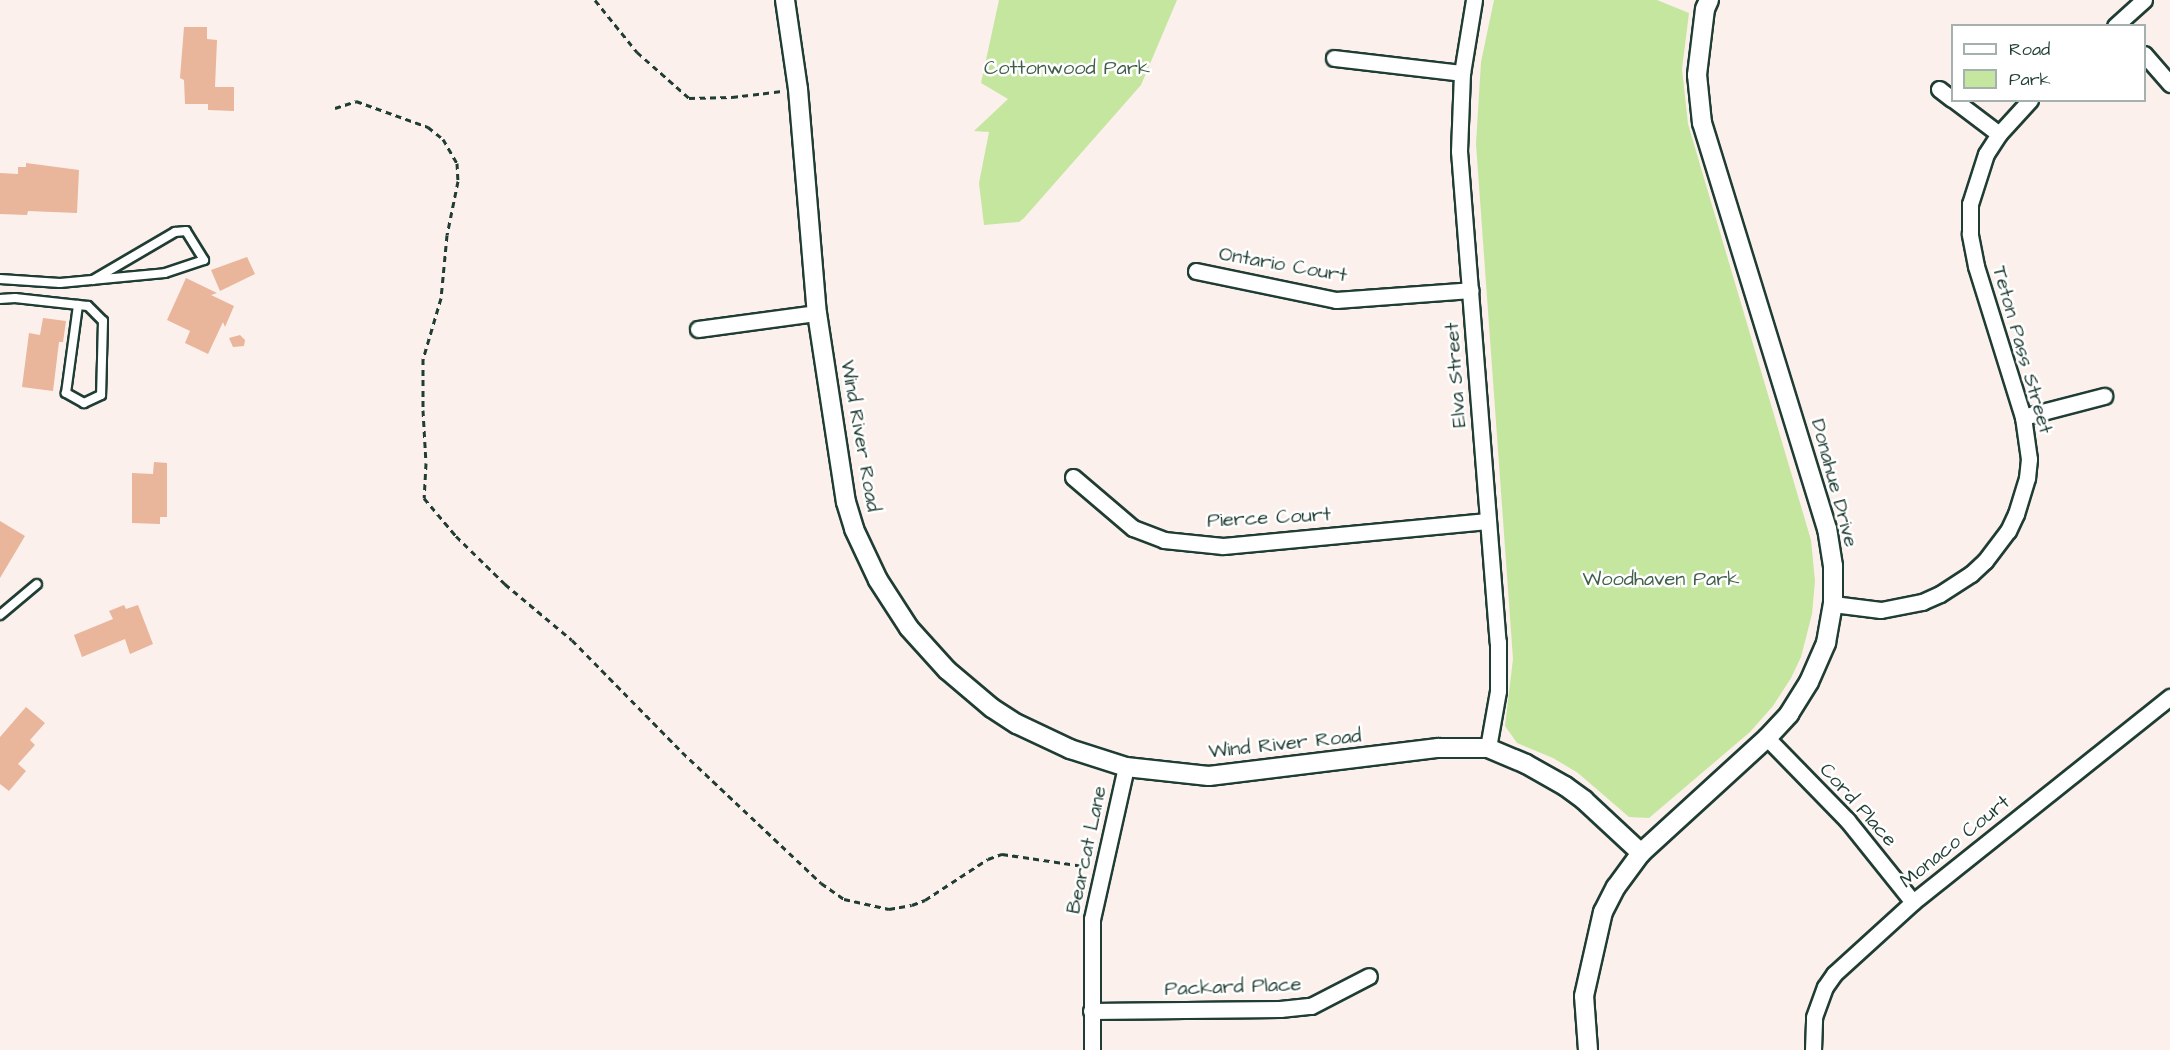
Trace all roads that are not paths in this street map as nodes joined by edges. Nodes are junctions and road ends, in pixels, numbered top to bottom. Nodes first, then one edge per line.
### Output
1 (785, 0) edge
2 (1474, 0) edge
3 (1709, 0) edge
4 (2144, 0) edge
5 (2119, 24) edge
6 (2146, 55) edge
7 (1334, 58) dead end
8 (1462, 73) junction
9 (2170, 84) edge
10 (1939, 89) dead end
11 (1951, 98) edge
12 (1956, 102) edge
13 (2028, 102) edge
14 (1999, 134) junction
15 (1196, 271) dead end
16 (0, 279) edge
17 (93, 280) junction
18 (1471, 290) junction
19 (0, 299) edge
20 (78, 305) junction
21 (817, 313) junction
22 (698, 329) dead end
23 (2104, 396) dead end
24 (2024, 417) junction
25 (1073, 477) dead end
26 (1488, 521) junction
27 (37, 584) dead end
28 (1833, 604) junction
29 (0, 615) edge
30 (2170, 697) edge
31 (1767, 738) junction
32 (1488, 748) junction
33 (1126, 767) junction
34 (1641, 853) junction
35 (1914, 902) junction
36 (1369, 976) dead end
37 (1091, 1011) junction
38 (1092, 1050) edge
39 (1588, 1050) edge
40 (1813, 1050) edge

1 - 21 street, Wind River Road
2 - 8 street, Elva Street
3 - 28 street, Donahue Drive
4 - 5 street
6 - 9 street
7 - 8 street
8 - 18 street, Elva Street
10 - 11 street
12 - 14 street
13 - 14 street, Teton Pass Street
14 - 24 street, Teton Pass Street
15 - 18 street, Ontario Court
16 - 17 lane
17 - 17 lane
18 - 26 street, Elva Street
19 - 20 lane
20 - 20 lane
21 - 22 street
21 - 33 street, Wind River Road
23 - 24 street
24 - 28 street, Teton Pass Street
25 - 26 street, Pierce Court
26 - 32 street, Elva Street
27 - 29 lane
28 - 31 street, Donahue Drive
30 - 35 street, Monaco Court
31 - 34 street, Donahue Drive
31 - 35 street, Cord Place
32 - 33 street, Wind River Road
32 - 34 street, Wind River Road
33 - 37 street, Bearcat Lane
34 - 39 street, Donahue Drive
35 - 40 street, Monaco Court
36 - 37 street, Packard Place
37 - 38 street, Bearcat Lane

